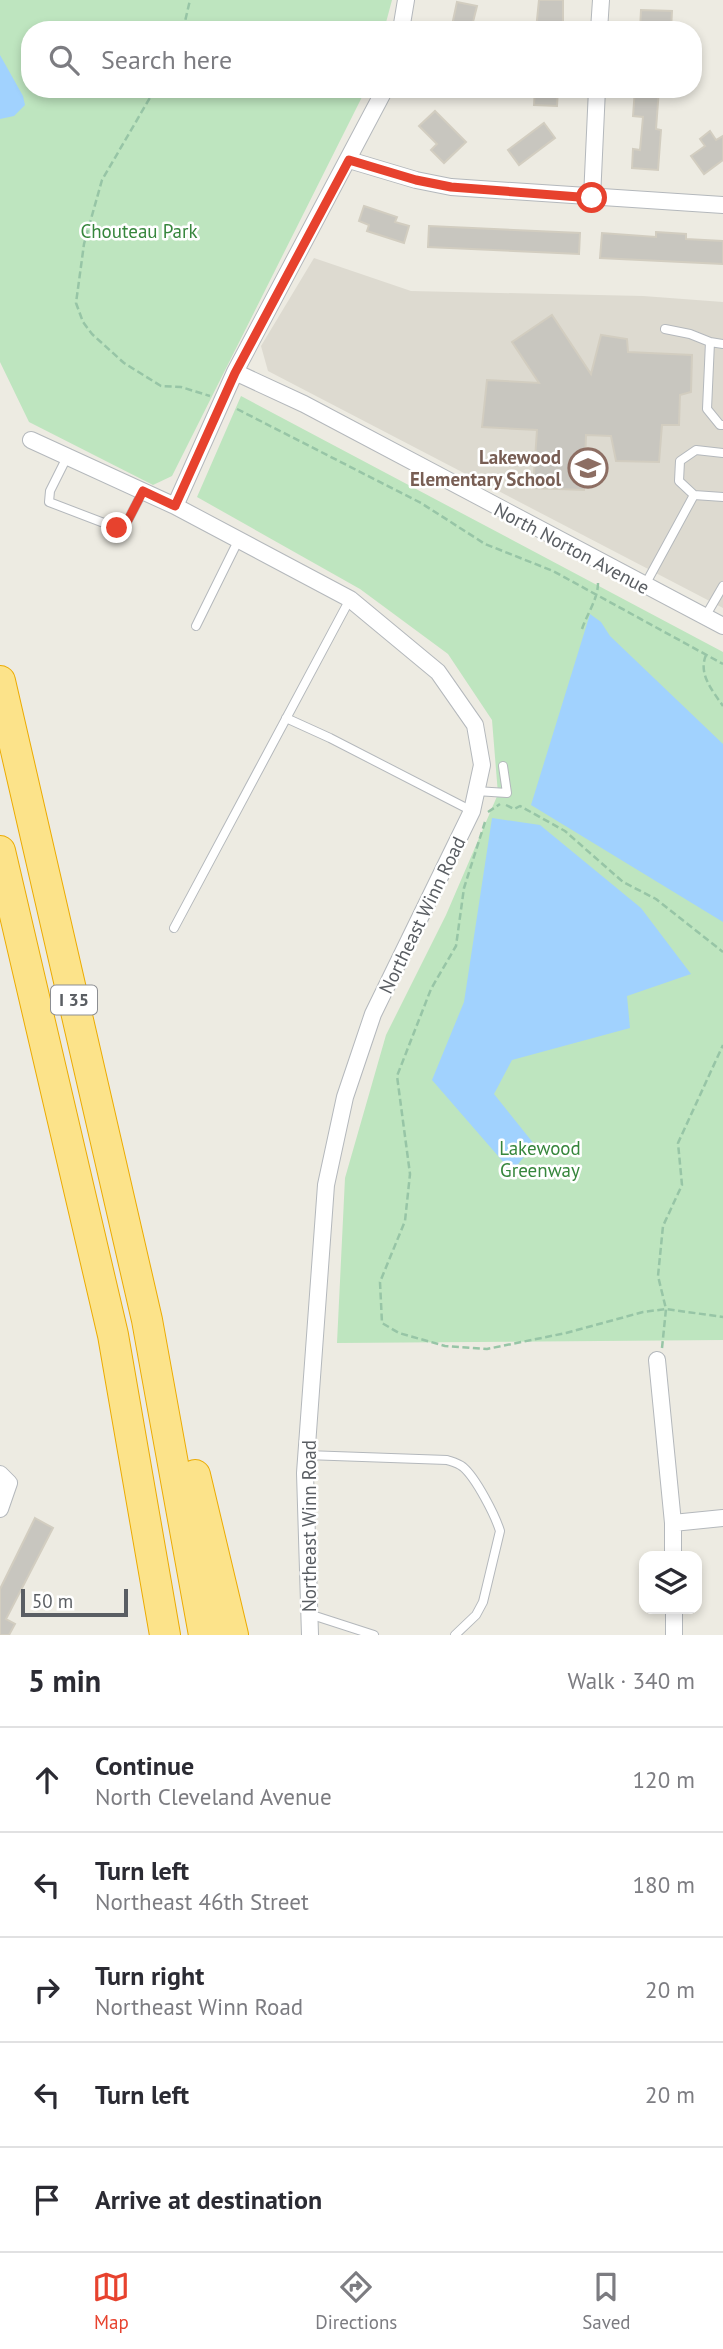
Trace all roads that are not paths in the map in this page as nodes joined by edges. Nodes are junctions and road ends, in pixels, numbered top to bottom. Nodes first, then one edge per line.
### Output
1 (406, 0) edge
2 (601, 0) edge
3 (402, 21) edge
4 (600, 21) edge
5 (380, 98) edge
6 (597, 98) edge
7 (349, 160) junction
8 (592, 198) junction
9 (723, 205) edge
10 (665, 329) dead end
11 (710, 342) junction
12 (723, 344) edge
13 (235, 373) junction
14 (723, 425) edge
15 (31, 440) dead end
16 (723, 453) edge
17 (67, 457) junction
18 (143, 491) junction
19 (694, 495) junction
20 (723, 497) edge
21 (175, 506) junction
22 (239, 539) junction
23 (645, 585) junction
24 (723, 586) edge
25 (350, 599) junction
26 (705, 617) junction
27 (196, 626) dead end
28 (723, 626) edge
29 (0, 681) edge
30 (286, 718) junction
31 (503, 766) dead end
32 (477, 791) junction
33 (472, 811) junction
34 (0, 851) edge
35 (174, 928) dead end
36 (147, 1320) junction
37 (657, 1360) road end
38 (306, 1455) junction
39 (4, 1478) edge
40 (0, 1509) edge
41 (723, 1518) edge
42 (673, 1523) junction
43 (673, 1551) edge
44 (309, 1614) junction
45 (674, 1614) edge
46 (165, 1635) edge
47 (204, 1635) edge
48 (233, 1635) edge
49 (310, 1635) edge
50 (374, 1635) edge
51 (455, 1635) edge
52 (674, 1635) edge

1 - 3 street
2 - 4 street
5 - 7 street
6 - 8 street
7 - 8 street
7 - 13 street
8 - 9 street
10 - 11 lane
11 - 12 lane
11 - 14 lane
13 - 21 street
13 - 23 street, North Norton Avenue
15 - 17 street, Northeast Winn Road
16 - 19 lane
17 - 18 street, Northeast Winn Road
17 - 18 lane
18 - 21 street, Northeast Winn Road
19 - 20 lane
19 - 23 lane
21 - 22 street, Northeast Winn Road
22 - 25 street, Northeast Winn Road
22 - 27 lane
23 - 26 street, North Norton Avenue
24 - 26 lane
25 - 30 lane
25 - 32 street, Northeast Winn Road
26 - 28 street, North Norton Avenue
29 - 36 highway, I 35
30 - 33 lane
30 - 35 lane
31 - 32 lane
32 - 33 street, Northeast Winn Road
33 - 38 street, Northeast Winn Road
34 - 46 highway, I 35
36 - 47 highway, I 35
36 - 48 highway
37 - 42 street
38 - 44 street, Northeast Winn Road
38 - 51 lane
39 - 40 street
41 - 42 street
42 - 43 street
44 - 49 street, Northeast Winn Road
44 - 50 lane
45 - 52 street

